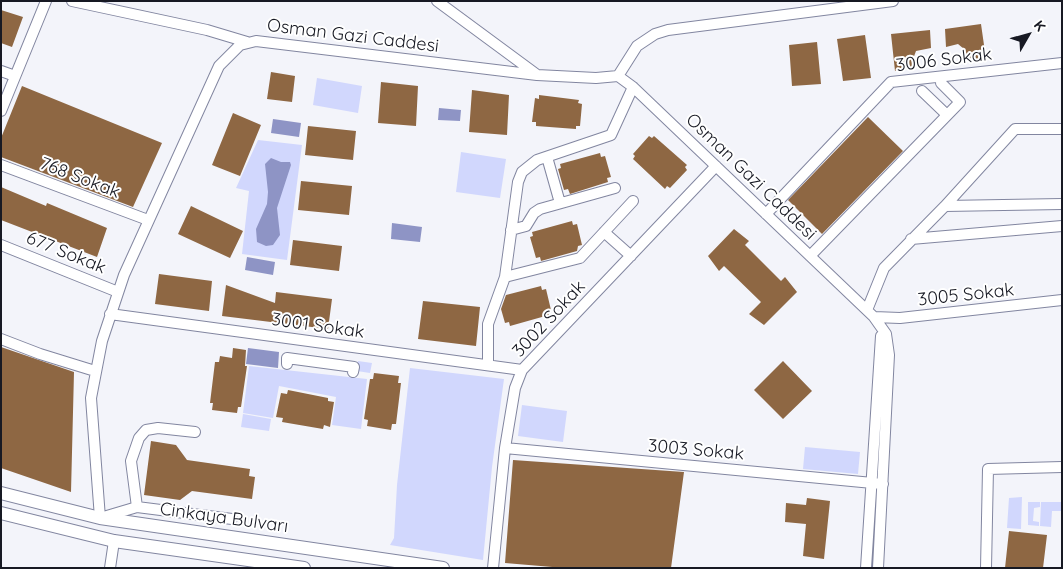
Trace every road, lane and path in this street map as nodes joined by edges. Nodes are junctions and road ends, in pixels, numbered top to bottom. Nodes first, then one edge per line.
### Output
1 (46, 1) edge
2 (72, 1) edge
3 (437, 1) edge
4 (892, 1) edge
5 (247, 42) junction
6 (1062, 63) edge
7 (1, 71) edge
8 (537, 75) junction
9 (15, 76) junction
10 (618, 76) junction
11 (941, 82) dead end
12 (633, 87) junction
13 (922, 91) dead end
14 (1, 111) edge
15 (947, 115) junction
16 (1062, 129) edge
17 (547, 157) junction
18 (1, 165) edge
19 (716, 166) junction
20 (615, 188) dead end
21 (633, 201) dead end
22 (560, 204) junction
23 (1062, 204) edge
24 (945, 206) junction
25 (766, 214) junction
26 (148, 220) junction
27 (1062, 226) edge
28 (511, 230) junction
29 (604, 232) junction
30 (911, 239) junction
31 (1, 245) edge
32 (631, 256) junction
33 (810, 256) junction
34 (505, 277) junction
35 (118, 292) junction
36 (1062, 300) edge
37 (871, 313) junction
38 (110, 314) junction
39 (1, 339) edge
40 (316, 343) junction
41 (315, 362) junction
42 (287, 364) dead end
43 (488, 365) junction
44 (522, 370) junction
45 (95, 371) junction
46 (353, 372) dead end
47 (196, 432) dead end
48 (505, 448) junction
49 (1062, 467) edge
50 (871, 482) junction
51 (883, 484) junction
52 (1, 493) edge
53 (137, 507) junction
54 (1, 513) edge
55 (100, 518) junction
56 (232, 519) dead end
57 (114, 541) junction
58 (110, 568) edge
59 (304, 568) edge
60 (443, 568) edge
61 (493, 568) edge
62 (866, 568) edge
63 (878, 568) edge
64 (986, 568) edge

1 - 9 street
2 - 5 street
3 - 8 street
4 - 10 street
5 - 8 street, Osman Gazi Caddesi
5 - 26 street, Osman Gazi Caddesi
6 - 25 street, 3006 Sokak
7 - 9 street
8 - 10 street, Osman Gazi Caddesi
9 - 14 street
10 - 12 street, Osman Gazi Caddesi
11 - 15 street
12 - 17 street
12 - 19 street, Osman Gazi Caddesi
13 - 15 street
15 - 33 street
16 - 24 street
17 - 22 street
17 - 28 street
18 - 26 street, 768 Sokak
19 - 25 street, Osman Gazi Caddesi
19 - 32 street, 3002 Sokak
20 - 22 street
21 - 29 street
22 - 28 street
23 - 24 street
24 - 30 street
25 - 33 street, Osman Gazi Caddesi
26 - 35 street, Osman Gazi Caddesi
27 - 30 street
28 - 34 street
29 - 32 street
29 - 34 street
30 - 37 street
31 - 35 street, 677 Sokak
32 - 44 street, 3002 Sokak
33 - 37 street, Osman Gazi Caddesi
34 - 43 street
35 - 38 street, Osman Gazi Caddesi
36 - 37 street, 3005 Sokak
37 - 50 street, Osman Gazi Caddesi
37 - 51 street, Osman Gazi Caddesi
38 - 40 street, 3001 Sokak
38 - 45 street, Osman Gazi Caddesi
39 - 45 street
40 - 41 street
40 - 43 street, 3001 Sokak
41 - 42 street
41 - 46 street
43 - 44 street, 3001 Sokak
44 - 48 street, 3002 Sokak
45 - 55 street, Osman Gazi Caddesi
47 - 53 street
48 - 50 street, 3003 Sokak
48 - 61 street, 3002 Sokak
49 - 64 street
50 - 51 street, 3003 Sokak
50 - 62 street, Osman Gazi Caddesi
51 - 63 street, Osman Gazi Caddesi
52 - 55 main road, Cinkaya Bulvarı
53 - 55 street
53 - 56 street
54 - 57 main road
55 - 60 main road, Cinkaya Bulvarı
57 - 58 street
57 - 59 main road

